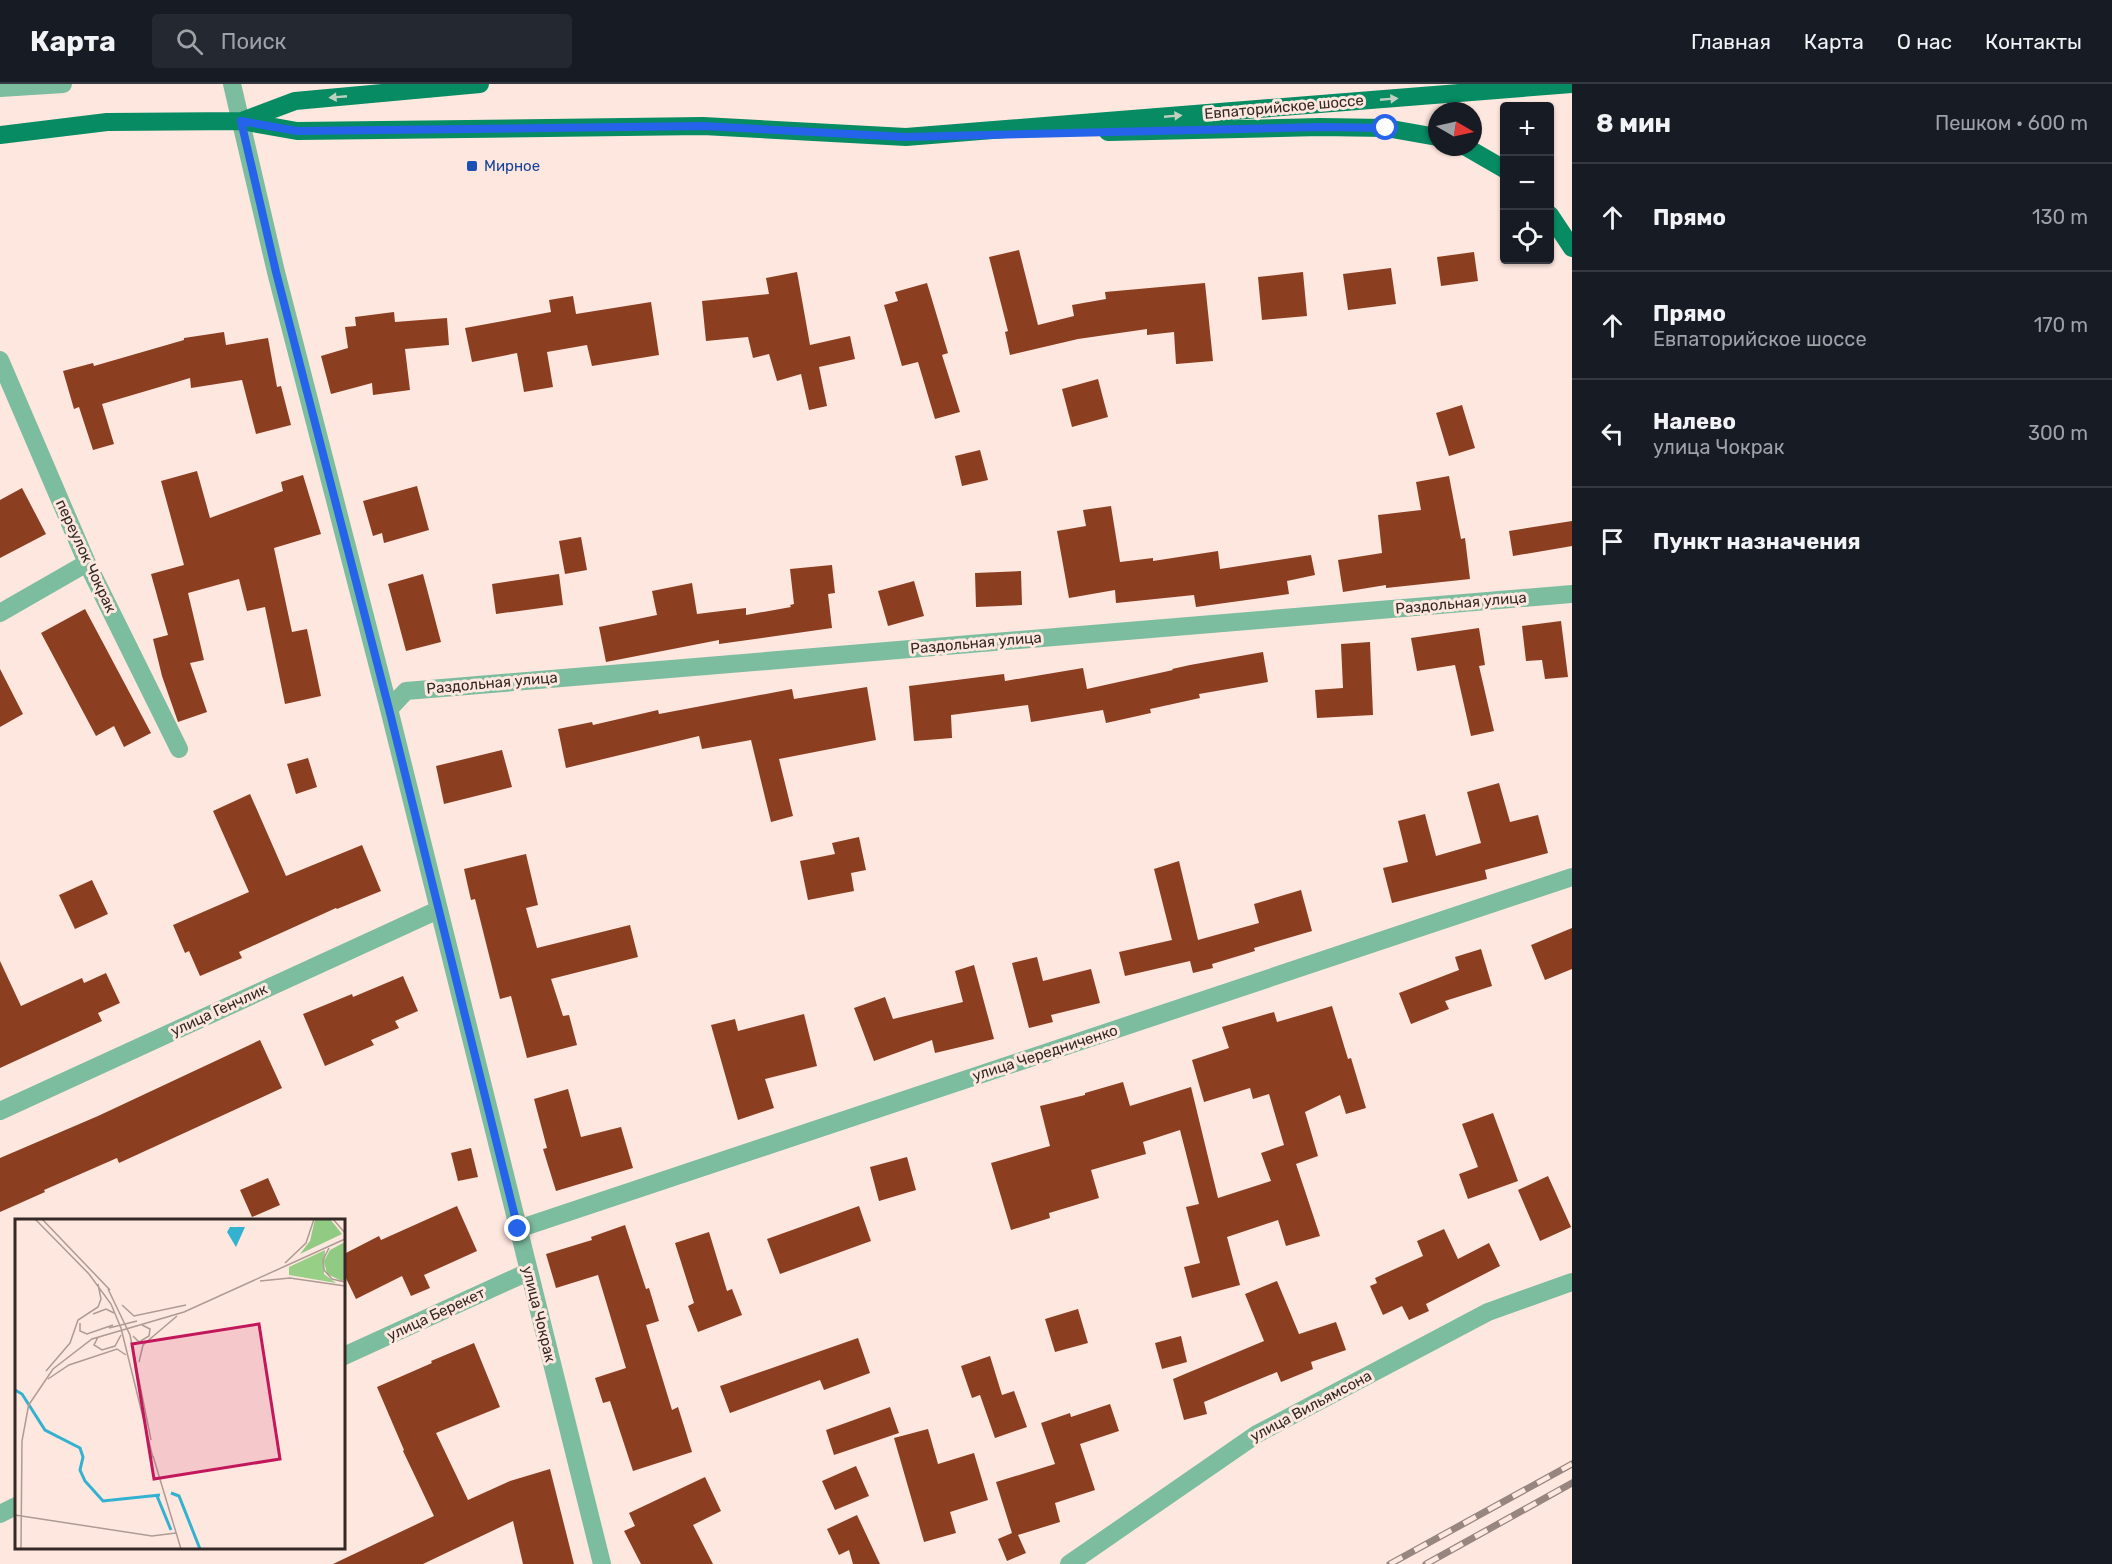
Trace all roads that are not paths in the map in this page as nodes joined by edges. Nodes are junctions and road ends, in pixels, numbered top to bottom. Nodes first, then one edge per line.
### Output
1 (63, 84) edge
2 (232, 84) edge
3 (480, 84) edge
4 (1572, 84) edge
5 (0, 88) edge
6 (241, 121) junction
7 (0, 135) edge
8 (1428, 135) edge
9 (906, 137) junction
10 (1481, 156) edge
11 (1500, 168) edge
12 (1554, 221) edge
13 (1572, 248) edge
14 (0, 360) edge
15 (87, 563) junction
16 (1572, 594) edge
17 (0, 613) edge
18 (389, 709) junction
19 (180, 749) dead end
20 (1572, 877) edge
21 (438, 910) junction
22 (0, 1111) edge
23 (518, 1229) junction
24 (528, 1272) junction
25 (1572, 1282) edge
26 (345, 1356) edge
27 (15, 1506) edge
28 (0, 1514) edge
29 (602, 1564) edge
30 (1069, 1564) edge

1 - 5 street
2 - 6 street, улица Чокрак
3 -> 6 main road, Евпаторийское шоссе
9 -> 4 main road, Евпаторийское шоссе
6 - 7 main road, Евпаторийское шоссе
6 - 9 main road, Евпаторийское шоссе
6 - 18 street, улица Чокрак
8 - 9 main road
10 - 11 main road
12 - 13 main road
14 - 15 street, переулок Чокрак
15 - 17 street
15 - 19 street, переулок Чокрак
16 - 18 street, Раздольная улица
18 - 21 street, улица Чокрак
20 - 23 street, улица Чередниченко
21 - 22 street, улица Генчлик
21 - 23 street, улица Чокрак
23 - 24 street, улица Чокрак
24 - 26 street, улица Берекет
24 - 29 street, улица Чокрак
25 - 30 street, улица Вильямсона
27 - 28 street

